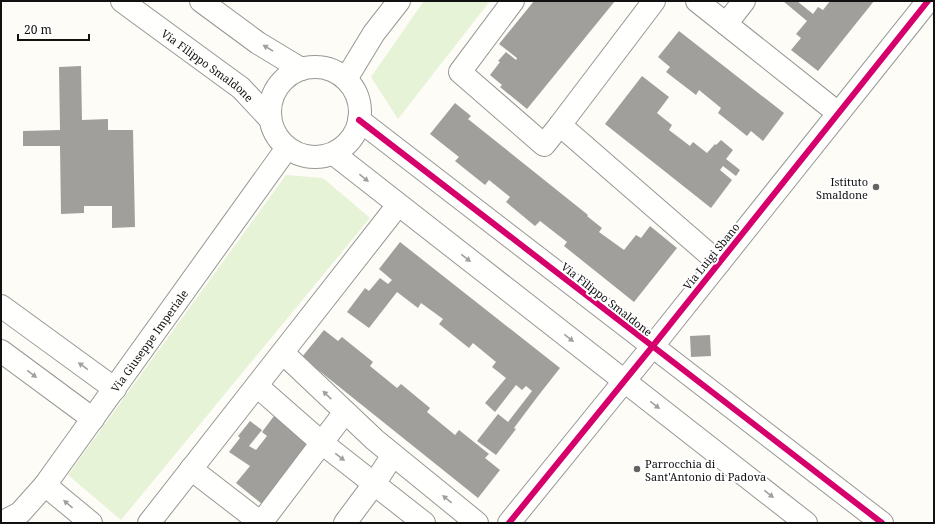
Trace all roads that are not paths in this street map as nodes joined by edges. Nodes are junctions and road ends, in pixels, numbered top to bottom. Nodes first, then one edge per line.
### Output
1 (122, 1) edge
2 (201, 1) edge
3 (399, 1) edge
4 (513, 1) edge
5 (654, 1) edge
6 (697, 1) edge
7 (744, 1) edge
8 (928, 1) edge
9 (726, 24) junction
10 (301, 69) junction
11 (346, 79) junction
12 (838, 113) junction
13 (270, 119) junction
14 (360, 120) junction
15 (560, 125) junction
16 (287, 148) junction
17 (334, 154) junction
18 (398, 205) junction
19 (719, 262) junction
20 (1, 306) edge
21 (652, 347) junction
22 (1, 351) edge
23 (283, 353) junction
24 (625, 381) junction
25 (257, 386) junction
26 (114, 389) junction
27 (345, 412) junction
28 (93, 419) junction
29 (322, 443) junction
30 (393, 455) junction
31 (191, 469) junction
32 (374, 484) junction
33 (45, 485) junction
34 (17, 520) edge
35 (90, 523) edge
36 (149, 523) edge
37 (261, 523) edge
38 (344, 523) edge
39 (424, 523) edge
40 (477, 523) edge
41 (509, 523) edge
42 (806, 523) edge
43 (882, 523) edge

1 - 13 street, Via Filippo Smaldone
10 -> 2 street
3 - 11 street
4 - 15 street
5 - 15 street
6 - 9 street
7 - 9 street
8 - 12 street, Via Luigi Sbano
9 - 12 street
10 - 11 street
10 - 13 street
11 - 14 street
12 - 19 street, Via Luigi Sbano
13 - 16 street
14 - 17 street
14 - 21 street, Via Filippo Smaldone
15 - 19 street
16 - 17 street
16 - 26 street, Via Giuseppe Imperiale
17 -> 18 street
18 - 23 street
18 -> 24 street
19 - 21 street, Via Luigi Sbano
26 -> 20 street
21 - 24 street, Via Luigi Sbano
21 - 43 street, Via Filippo Smaldone
22 -> 28 street
23 - 25 street
27 -> 23 street
24 - 41 street, Via Luigi Sbano
24 -> 42 street
25 - 29 street
25 - 31 street
26 - 28 street, Via Giuseppe Imperiale
27 - 29 street
27 - 30 street
28 - 33 street, Via Giuseppe Imperiale
29 -> 32 street
29 - 37 street
30 - 32 street
40 -> 30 street
31 - 36 street
31 - 37 street
32 - 38 street
32 - 39 street
33 - 34 street, Via Giuseppe Imperiale
35 -> 33 street

